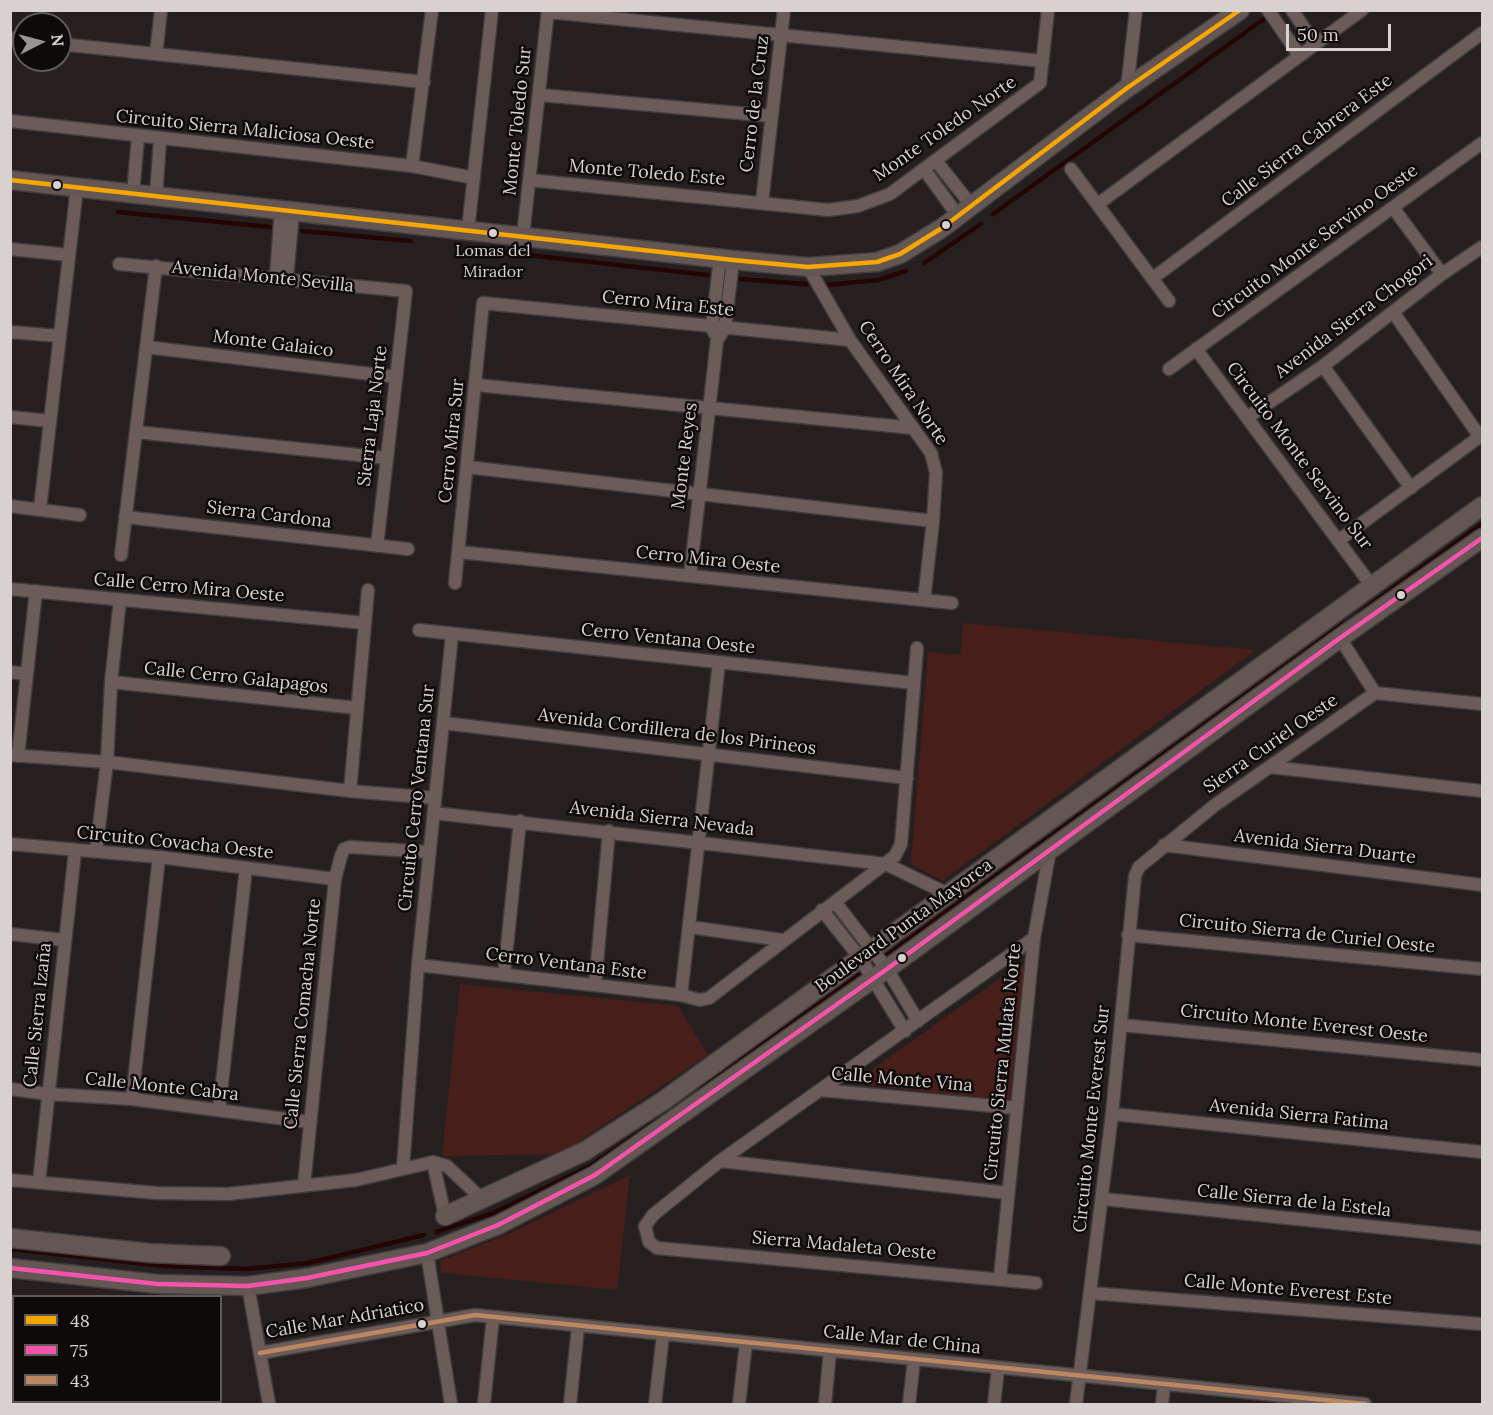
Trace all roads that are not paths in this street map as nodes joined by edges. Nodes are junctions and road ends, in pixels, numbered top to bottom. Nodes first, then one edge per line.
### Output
1 (161, 10) edge
2 (432, 10) edge
3 (492, 10) edge
4 (784, 10) edge
5 (1048, 10) edge
6 (1136, 10) edge
7 (1240, 10) edge
8 (1268, 10) edge
9 (1292, 10) edge
10 (1362, 10) edge
11 (548, 11) edge
12 (782, 33) junction
13 (1482, 33) edge
14 (1315, 44) junction
15 (72, 45) edge
16 (156, 54) junction
17 (1299, 55) junction
18 (1043, 61) junction
19 (424, 82) junction
20 (1127, 88) junction
21 (540, 95) junction
22 (771, 116) junction
23 (10, 121) edge
24 (138, 137) junction
25 (160, 140) junction
26 (1482, 143) edge
27 (936, 161) junction
28 (412, 166) junction
29 (924, 169) junction
30 (1071, 169) dead end
31 (474, 178) junction
32 (10, 180) edge
33 (529, 180) junction
34 (77, 187) junction
35 (133, 194) junction
36 (156, 196) junction
37 (762, 202) junction
38 (1098, 204) junction
39 (1394, 209) junction
40 (287, 210) junction
41 (965, 211) junction
42 (468, 230) junction
43 (523, 236) junction
44 (1482, 247) edge
45 (10, 249) edge
46 (69, 255) junction
47 (726, 259) junction
48 (119, 264) dead end
49 (156, 266) junction
50 (808, 267) junction
51 (1442, 274) junction
52 (282, 278) junction
53 (1153, 278) junction
54 (406, 291) joint
55 (1169, 301) dead end
56 (483, 303) joint
57 (1393, 312) junction
58 (712, 327) junction
59 (725, 328) junction
60 (10, 332) edge
61 (60, 336) junction
62 (717, 340) junction
63 (850, 340) junction
64 (146, 348) junction
65 (1197, 349) junction
66 (1323, 366) junction
67 (1169, 369) dead end
68 (396, 377) junction
69 (476, 385) junction
70 (709, 409) junction
71 (10, 417) edge
72 (1248, 417) junction
73 (50, 422) junction
74 (913, 428) junction
75 (136, 432) junction
76 (1481, 436) edge
77 (387, 459) junction
78 (467, 467) junction
79 (1411, 488) junction
80 (699, 495) junction
81 (10, 506) edge
82 (1482, 506) edge
83 (40, 509) junction
84 (80, 515) dead end
85 (125, 517) junction
86 (933, 521) junction
87 (1482, 538) edge
88 (1339, 540) junction
89 (377, 546) junction
90 (408, 549) dead end
91 (459, 552) junction
92 (121, 555) dead end
93 (690, 576) junction
94 (454, 583) dead end
95 (1371, 585) junction
96 (10, 589) edge
97 (368, 590) dead end
98 (36, 591) junction
99 (120, 600) junction
100 (924, 600) junction
101 (952, 603) dead end
102 (1344, 605) junction
103 (365, 623) junction
104 (1359, 624) junction
105 (419, 630) dead end
106 (452, 635) junction
107 (1340, 638) junction
108 (917, 648) dead end
109 (719, 663) junction
110 (10, 672) edge
111 (26, 674) junction
112 (111, 682) junction
113 (914, 683) junction
114 (1375, 693) junction
115 (1482, 704) edge
116 (357, 708) junction
117 (443, 723) junction
118 (708, 754) junction
119 (14, 755) edge
120 (107, 762) junction
121 (1270, 767) junction
122 (907, 778) junction
123 (350, 791) junction
124 (1482, 791) edge
125 (435, 798) junction
126 (434, 813) junction
127 (520, 821) junction
128 (609, 831) junction
129 (697, 841) junction
130 (10, 844) edge
131 (1164, 845) junction
132 (1050, 850) junction
133 (75, 851) junction
134 (96, 851) junction
135 (430, 852) junction
136 (159, 857) junction
137 (886, 864) junction
138 (1139, 867) joint
139 (246, 868) junction
140 (335, 879) junction
141 (1482, 885) edge
142 (948, 894) junction
143 (835, 902) junction
144 (822, 909) junction
145 (690, 927) junction
146 (10, 934) edge
147 (1128, 935) junction
148 (1034, 938) junction
149 (64, 940) junction
150 (782, 940) junction
151 (866, 954) junction
152 (418, 965) junction
153 (1482, 969) edge
154 (880, 974) junction
155 (504, 975) junction
156 (596, 986) junction
157 (681, 995) junction
158 (918, 1021) junction
159 (1122, 1025) junction
160 (905, 1031) junction
161 (1482, 1060) edge
162 (10, 1089) edge
163 (820, 1090) junction
164 (48, 1094) junction
165 (132, 1099) junction
166 (1016, 1108) junction
167 (219, 1110) junction
168 (1112, 1114) junction
169 (309, 1122) junction
170 (1482, 1152) edge
171 (433, 1161) junction
172 (720, 1161) junction
173 (403, 1168) junction
174 (10, 1180) edge
175 (39, 1182) junction
176 (303, 1185) junction
177 (1008, 1193) junction
178 (482, 1199) junction
179 (1102, 1199) junction
180 (445, 1216) joint
181 (10, 1238) edge
182 (1482, 1238) edge
183 (427, 1253) junction
184 (221, 1256) dead end
185 (10, 1268) edge
186 (1000, 1278) junction
187 (1036, 1283) dead end
188 (248, 1286) junction
189 (1090, 1293) junction
190 (494, 1317) junction
191 (436, 1321) junction
192 (1482, 1324) edge
193 (578, 1327) junction
194 (663, 1335) junction
195 (746, 1343) junction
196 (830, 1351) junction
197 (260, 1353) junction
198 (914, 1360) junction
199 (998, 1368) junction
200 (1079, 1376) junction
201 (1164, 1384) junction
202 (10, 1395) edge
203 (1246, 1399) edge
204 (1331, 1403) edge
205 (12, 1404) edge
206 (269, 1404) edge
207 (450, 1404) edge
208 (484, 1404) edge
209 (570, 1404) edge
210 (655, 1404) edge
211 (739, 1404) edge
212 (825, 1404) edge
213 (909, 1404) edge
214 (994, 1404) edge
215 (1076, 1404) edge
216 (1162, 1404) edge
217 (1365, 1404) edge

1 - 16 street
2 - 19 street
3 - 31 street
4 - 12 street, Cerro de la Cruz
5 - 18 street, Monte Toledo Norte
6 - 20 street
7 - 20 street
8 - 17 street
9 - 14 street
10 - 14 street
11 - 12 street
11 - 21 street, Monte Toledo Sur
12 - 18 street
12 - 22 street, Cerro de la Cruz
13 - 53 street, Calle Sierra Cabrera Este
14 - 17 street
15 - 16 street
16 - 19 street
17 - 38 street
18 - 27 street, Monte Toledo Norte
19 - 28 street
20 - 41 street
21 - 22 street
21 - 33 street, Monte Toledo Sur
22 - 37 street, Cerro de la Cruz
23 - 24 street, Circuito Sierra Maliciosa Oeste
24 - 25 street, Circuito Sierra Maliciosa Oeste
24 - 35 street
25 - 28 street, Circuito Sierra Maliciosa Oeste
25 - 36 street
26 - 39 street, Circuito Monte Servino Oeste
27 - 29 street, Monte Toledo Norte
27 - 41 street
28 - 31 street, Circuito Sierra Maliciosa Oeste
29 - 37 street, Monte Toledo Norte
29 - 41 street
30 - 38 street
31 - 42 street
32 - 34 street
33 - 37 street, Monte Toledo Este
33 - 43 street, Monte Toledo Sur
34 - 35 street
34 - 46 street
35 - 36 street
36 - 40 street
38 - 53 street
39 - 51 street
39 - 65 street, Circuito Monte Servino Oeste
40 - 42 street
40 - 52 street
41 - 50 street
42 - 43 street
43 - 47 street
44 - 51 street, Avenida Sierra Chogori
45 - 46 street
46 - 61 street
47 - 50 street
47 - 58 street, Monte Reyes
47 - 59 street, Monte Reyes
48 - 49 street, Avenida Monte Sevilla
49 - 52 street, Avenida Monte Sevilla
49 - 64 street
50 - 63 street, Cerro Mira Norte
51 - 57 street, Avenida Sierra Chogori
52 - 54 street, Avenida Monte Sevilla
53 - 55 street
54 - 68 street, Sierra Laja Norte
56 - 58 street, Cerro Mira Este
56 - 69 street, Cerro Mira Sur
57 - 66 street, Avenida Sierra Chogori
57 - 76 street
58 - 59 street, Cerro Mira Este
58 - 62 street, Monte Reyes
59 - 62 street, Monte Reyes
59 - 63 street, Cerro Mira Este
60 - 61 street
61 - 73 street
62 - 70 street, Monte Reyes
63 - 74 street, Cerro Mira Norte
64 - 68 street, Monte Galaico
64 - 75 street
65 - 67 street, Circuito Monte Servino Oeste
65 - 72 street, Circuito Monte Servino Sur
66 - 72 street, Avenida Sierra Chogori
66 - 79 street
68 - 77 street, Sierra Laja Norte
69 - 70 street
69 - 78 street, Cerro Mira Sur
70 - 74 street
70 - 80 street, Monte Reyes
71 - 73 street
72 - 88 street, Circuito Monte Servino Sur
73 - 83 street
74 - 86 street, Cerro Mira Norte
75 - 77 street
75 - 85 street
76 - 79 street
77 - 89 street, Sierra Laja Norte
78 - 80 street
78 - 91 street, Cerro Mira Sur
79 - 88 street
80 - 86 street
80 - 93 street, Monte Reyes
81 - 83 street
82 - 95 street, Boulevard Punta Mayorca
83 - 84 street
85 - 89 street, Sierra Cardona
85 - 92 street
86 - 100 street, Cerro Mira Norte
87 - 104 street, Boulevard Punta Mayorca
88 - 95 street, Circuito Monte Servino Sur
89 - 90 street, Sierra Cardona
91 - 93 street, Cerro Mira Oeste
91 - 94 street, Cerro Mira Sur
93 - 100 street, Cerro Mira Oeste
95 - 102 street, Boulevard Punta Mayorca
96 - 98 street, Calle Cerro Mira Oeste
97 - 103 street
98 - 99 street, Calle Cerro Mira Oeste
98 - 111 street
99 - 103 street, Calle Cerro Mira Oeste
99 - 112 street
100 - 101 street, Cerro Mira Oeste
102 - 104 street
102 - 142 street, Boulevard Punta Mayorca
103 - 116 street
104 - 107 street, Boulevard Punta Mayorca
105 - 106 street, Cerro Ventana Oeste
106 - 109 street, Cerro Ventana Oeste
106 - 117 street, Circuito Cerro Ventana Sur
107 - 114 street
107 - 132 street, Boulevard Punta Mayorca
108 - 113 street
109 - 113 street, Cerro Ventana Oeste
109 - 118 street
110 - 111 street
111 - 119 street
112 - 116 street, Calle Cerro Galapagos
112 - 120 street
113 - 122 street
114 - 115 street
114 - 121 street, Sierra Curiel Oeste
116 - 123 street
117 - 118 street, Avenida Cordillera de los Pirineos
117 - 125 street, Circuito Cerro Ventana Sur
118 - 122 street, Avenida Cordillera de los Pirineos
118 - 129 street
119 - 120 street
120 - 123 street
120 - 134 street
121 - 124 street
121 - 131 street, Sierra Curiel Oeste
122 - 137 street
123 - 125 street
125 - 126 street, Circuito Cerro Ventana Sur
126 - 127 street, Avenida Sierra Nevada
126 - 135 street, Circuito Cerro Ventana Sur
127 - 128 street, Avenida Sierra Nevada
127 - 155 street
128 - 129 street, Avenida Sierra Nevada
128 - 156 street
129 - 137 street, Avenida Sierra Nevada
129 - 145 street
130 - 133 street, Circuito Covacha Oeste
131 - 138 street, Sierra Curiel Oeste
131 - 141 street, Avenida Sierra Duarte
132 - 148 street, Circuito Sierra Mulata Norte
132 - 154 street, Boulevard Punta Mayorca
133 - 134 street, Circuito Covacha Oeste
133 - 149 street, Calle Sierra Izaña
134 - 136 street, Circuito Covacha Oeste
135 - 140 street, Calle Sierra Comacha Norte
135 - 152 street, Circuito Cerro Ventana Sur
136 - 139 street, Circuito Covacha Oeste
136 - 165 street
137 - 142 street, Avenida Sierra Nevada
137 - 143 street
138 - 147 street, Circuito Monte Everest Sur
139 - 140 street, Circuito Covacha Oeste
139 - 167 street
140 - 169 street, Calle Sierra Comacha Norte
142 - 151 street, Boulevard Punta Mayorca
143 - 144 street
143 - 151 street
144 - 150 street
144 - 151 street
145 - 150 street
145 - 157 street
146 - 149 street
147 - 153 street, Circuito Sierra de Curiel Oeste
147 - 159 street, Circuito Monte Everest Sur
148 - 158 street
148 - 166 street, Circuito Sierra Mulata Norte
149 - 164 street, Calle Sierra Izaña
150 - 157 street, Cerro Ventana Este
151 - 154 street
151 - 154 street
151 - 178 street, Boulevard Punta Mayorca
152 - 155 street, Cerro Ventana Este
152 - 173 street, Circuito Cerro Ventana Sur
154 - 158 street
154 - 160 street
154 - 183 street, Boulevard Punta Mayorca
155 - 156 street, Cerro Ventana Este
156 - 157 street, Cerro Ventana Este
158 - 160 street
159 - 161 street, Circuito Monte Everest Oeste
159 - 168 street, Circuito Monte Everest Sur
160 - 163 street
162 - 164 street, Calle Monte Cabra
163 - 166 street, Calle Monte Vina
163 - 172 street
164 - 165 street, Calle Monte Cabra
164 - 175 street, Calle Sierra Izaña
165 - 167 street, Calle Monte Cabra
166 - 177 street, Circuito Sierra Mulata Norte
167 - 169 street, Calle Monte Cabra
168 - 170 street, Avenida Sierra Fatima
168 - 179 street, Circuito Monte Everest Sur
169 - 176 street, Calle Sierra Comacha Norte
171 - 173 street
171 - 178 street
171 - 180 street
172 - 177 street
172 - 186 street, Sierra Madaleta Oeste
173 - 176 street
174 - 175 street
175 - 176 street
177 - 186 street, Circuito Sierra Mulata Norte
178 - 180 street, Boulevard Punta Mayorca
179 - 182 street, Calle Sierra de la Estela
179 - 189 street, Circuito Monte Everest Sur
181 - 184 street
183 - 188 street, Boulevard Punta Mayorca
183 - 191 street
185 - 188 street, Boulevard Punta Mayorca
186 - 187 street, Sierra Madaleta Oeste
188 - 197 street
189 - 192 street, Calle Monte Everest Este
189 - 200 street, Circuito Monte Everest Sur
190 - 191 street, Calle Mar de China
190 - 193 street, Calle Mar de China
190 - 208 street
191 - 197 street, Calle Mar Adriatico
191 - 207 street
193 - 194 street, Calle Mar de China
193 - 209 street
194 - 195 street, Calle Mar de China
194 - 210 street
195 - 196 street, Calle Mar de China
195 - 211 street
196 - 198 street, Calle Mar de China
196 - 212 street
197 - 206 street
198 - 199 street, Calle Mar de China
198 - 213 street
199 - 200 street, Calle Mar de China
199 - 214 street
200 - 201 street, Calle Mar de China
200 - 215 street, Circuito Monte Everest Sur
201 - 203 street, Calle Mar de China
201 - 216 street
202 - 205 street
203 - 204 street, Calle Mar de China
204 - 217 street, Calle Mar de China

